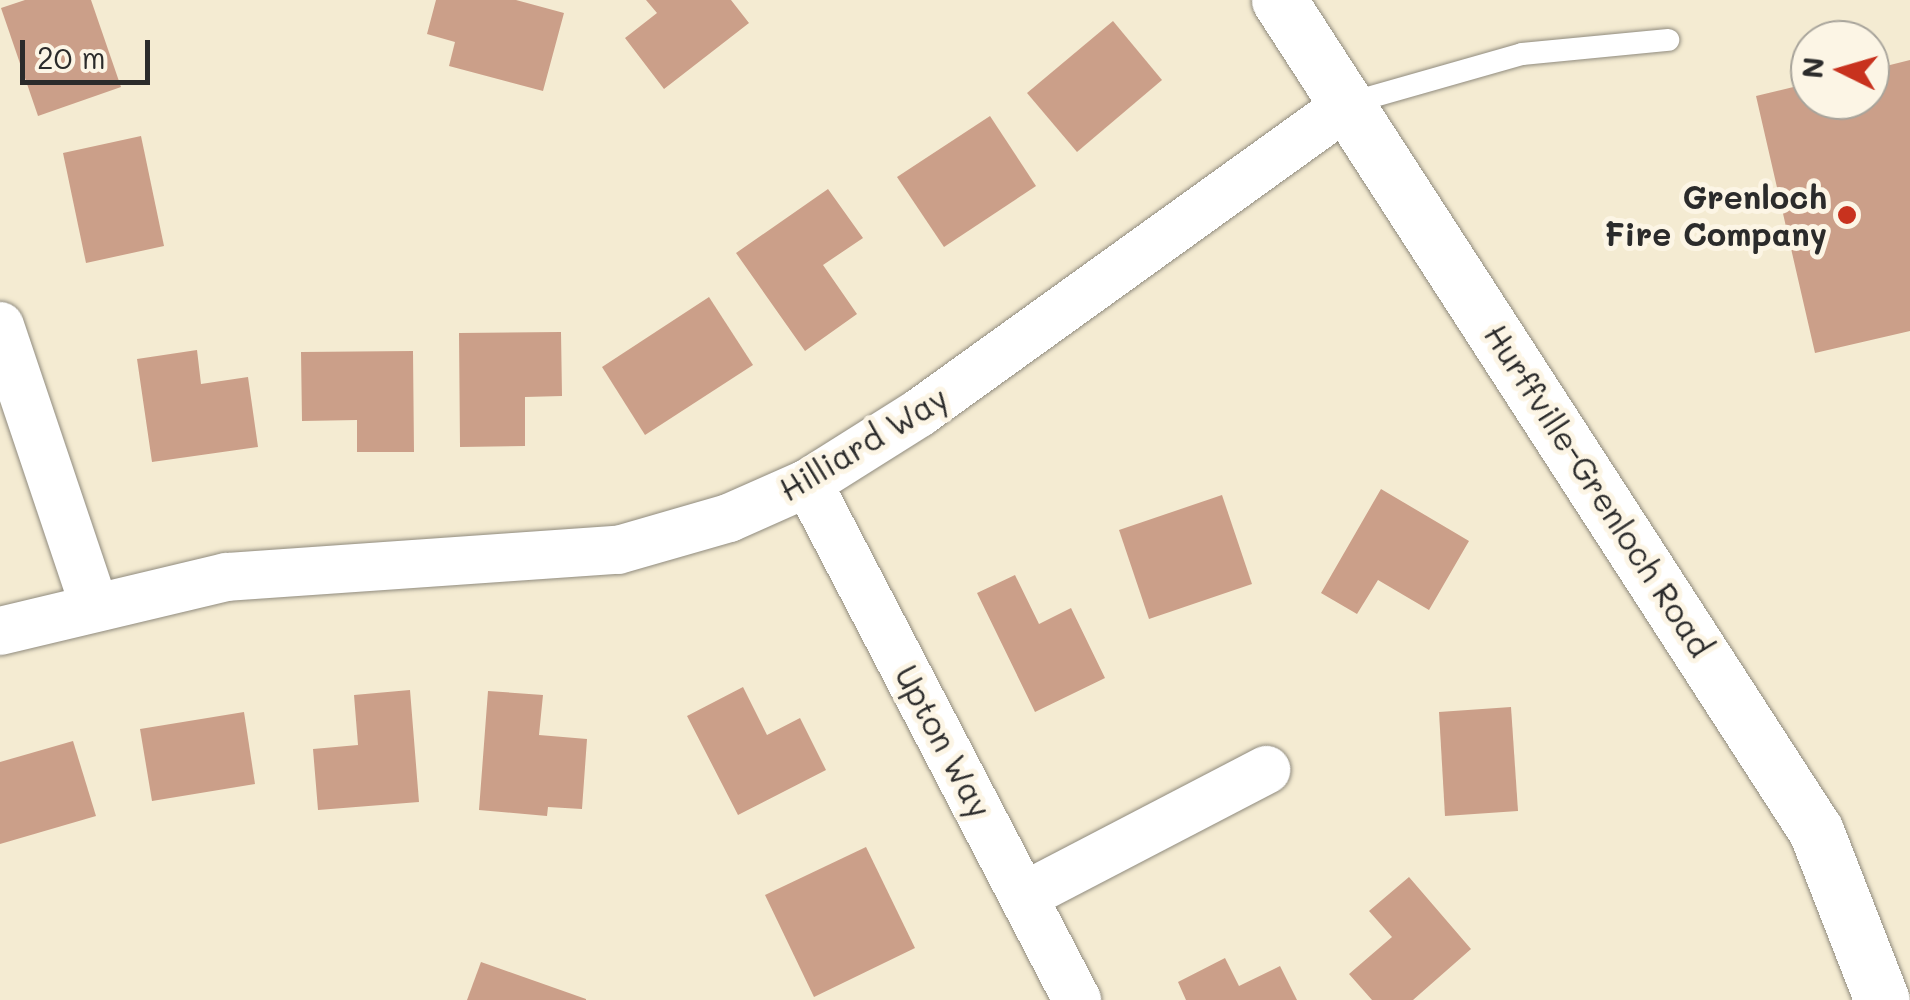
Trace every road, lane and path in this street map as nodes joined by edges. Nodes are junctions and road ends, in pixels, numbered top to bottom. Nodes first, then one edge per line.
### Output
1 (1279, 0) edge
2 (1668, 40) dead end
3 (1350, 103) junction
4 (0, 326) edge
5 (808, 483) junction
6 (94, 605) junction
7 (0, 631) edge
8 (1266, 770) dead end
9 (1026, 896) junction
10 (1078, 1000) edge
11 (1882, 1000) edge

1 - 3 main road, Hurffville-Grenloch Road
2 - 3 lane
3 - 5 street, Hilliard Way
3 - 11 main road, Hurffville-Grenloch Road
4 - 6 street
5 - 6 street, Hilliard Way
5 - 9 street, Upton Way
6 - 7 street, Hilliard Way
8 - 9 street
9 - 10 street, Upton Way

